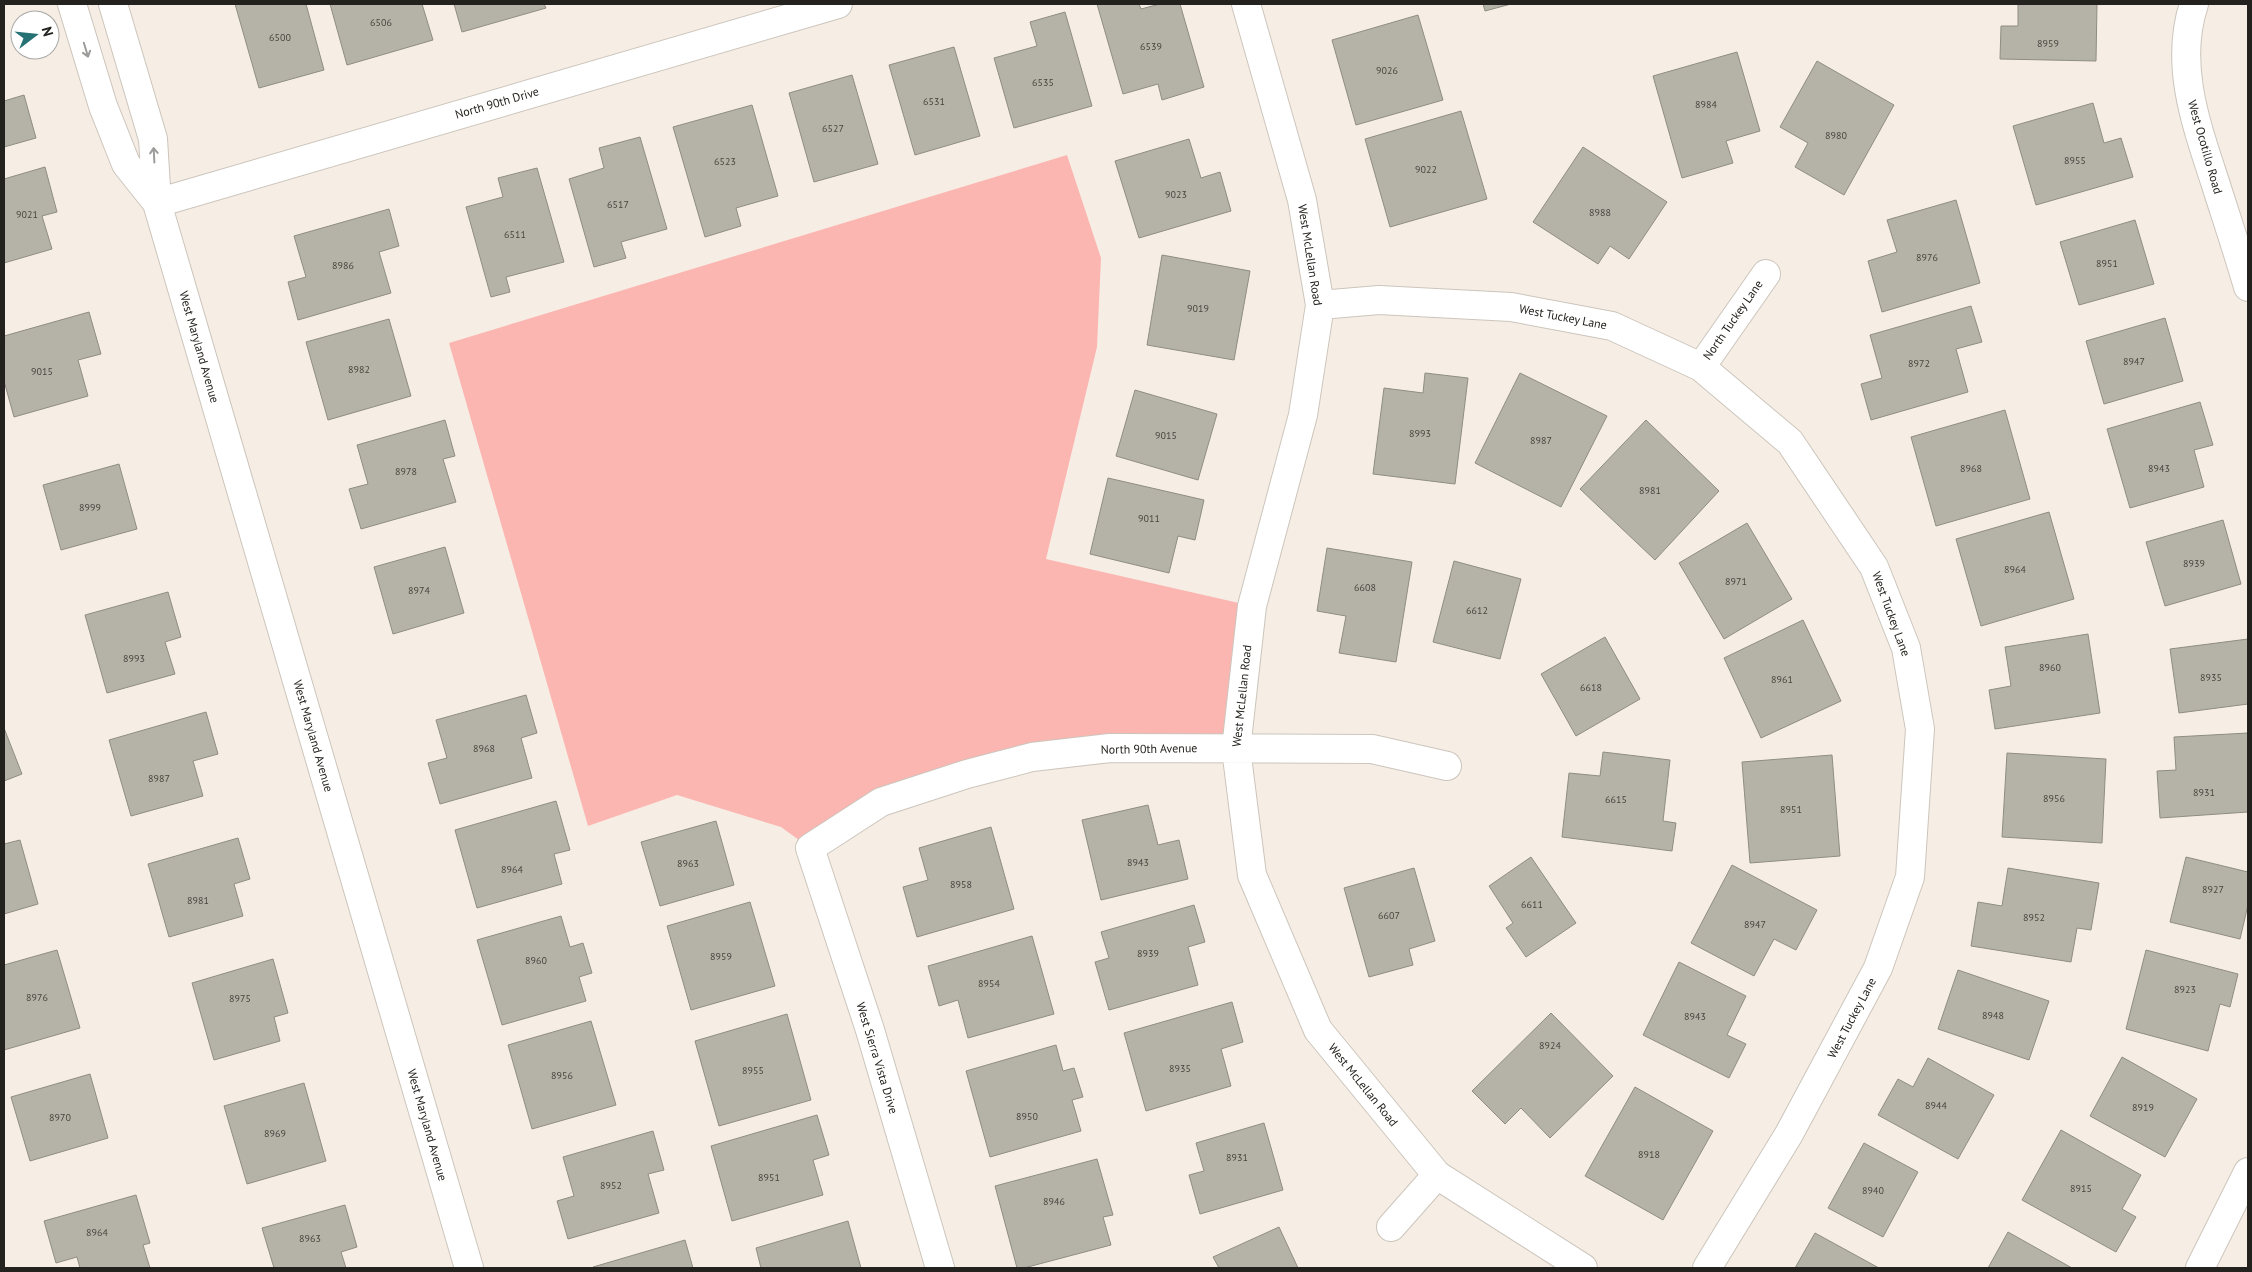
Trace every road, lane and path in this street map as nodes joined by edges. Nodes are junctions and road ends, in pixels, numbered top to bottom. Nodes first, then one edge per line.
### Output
1 (72, 4) edge
2 (113, 4) edge
3 (838, 4) edge
4 (1246, 4) edge
5 (2194, 4) edge
6 (157, 204) junction
7 (1766, 274) dead end
8 (2248, 287) edge
9 (1320, 306) junction
10 (1701, 367) junction
11 (1236, 749) junction
12 (1446, 766) dead end
13 (810, 848) joint
14 (2248, 1172) edge
15 (1437, 1175) junction
16 (1391, 1227) dead end
17 (469, 1268) edge
18 (940, 1268) edge
19 (1583, 1268) edge
20 (1707, 1268) edge
21 (2200, 1268) edge

1 -> 6 street, West Maryland Avenue
6 -> 2 street, West Maryland Avenue
3 - 6 street, North 90th Drive
4 - 9 street, West McLellan Road
5 - 8 street, West Ocotillo Road
6 - 17 street, West Maryland Avenue
7 - 10 street, North Tuckey Lane
9 - 10 street, West Tuckey Lane
9 - 11 street, West McLellan Road
10 - 20 street, West Tuckey Lane
11 - 12 street, North 90th Avenue
11 - 13 street, North 90th Avenue
11 - 15 street, West McLellan Road
13 - 18 street, West Sierra Vista Drive
14 - 21 street
15 - 16 street
15 - 19 street, West McLellan Road

